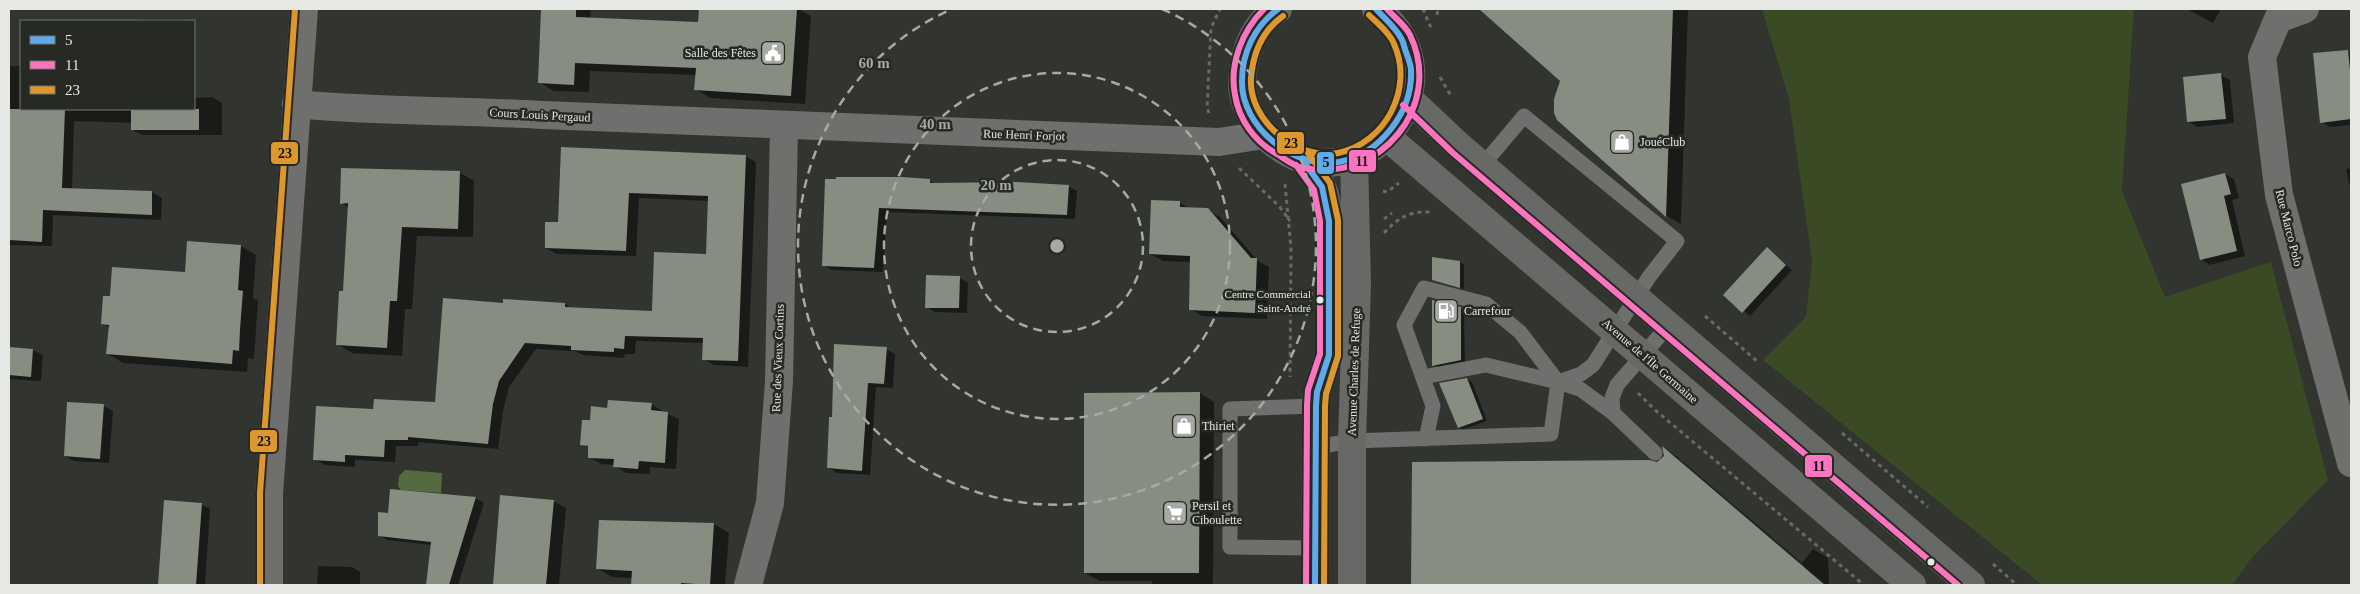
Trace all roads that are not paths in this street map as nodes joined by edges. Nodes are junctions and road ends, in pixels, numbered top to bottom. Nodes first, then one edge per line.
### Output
1 (304, 9) edge
2 (2305, 9) edge
3 (1272, 10) edge
4 (1382, 11) edge
5 (1408, 99) junction
6 (296, 104) junction
7 (784, 127) junction
8 (1264, 135) junction
9 (1388, 136) junction
10 (1354, 158) junction
11 (1482, 166) junction
12 (1292, 167) junction
13 (1635, 298) junction
14 (1668, 326) junction
15 (1614, 330) junction
16 (1642, 355) junction
17 (1423, 377) junction
18 (1558, 382) junction
19 (1316, 406) junction
20 (1613, 413) junction
21 (1426, 439) junction
22 (1352, 441) junction
23 (1316, 447) junction
24 (1655, 453) dead end
25 (2351, 463) edge
26 (1315, 548) junction
27 (269, 585) edge
28 (748, 585) edge
29 (1315, 585) edge
30 (1352, 585) edge
31 (1912, 585) edge
32 (1971, 585) edge

1 - 6 street
2 - 25 street, Rue Marco Polo
3 - 8 street
4 - 5 street
5 - 9 street
5 - 11 street
6 - 7 street, Cours Louis Pergaud
6 - 27 street
7 - 8 street, Rue Henri Forjot
7 - 28 street, Rue des Vieux Cortins
8 - 12 street
9 - 10 street
9 - 15 street, Avenue de l'Île Germaine
10 - 12 street
10 - 22 street, Avenue Charles de Refuge
11 - 13 street
11 - 13 lane
12 - 19 street, Avenue Charles de Refuge
13 - 14 street
13 - 15 lane
14 - 16 lane
14 - 32 street
15 - 16 street, Avenue de l'Île Germaine
15 - 18 lane
16 - 20 lane
16 - 31 street, Avenue de l'Île Germaine
17 - 18 lane
17 - 18 lane
17 - 21 lane
18 - 20 lane
18 - 21 lane
19 - 23 street, Avenue Charles de Refuge
19 - 26 lane
20 - 24 lane
21 - 22 lane
22 - 23 lane
22 - 30 street, Avenue Charles de Refuge
23 - 26 street, Avenue Charles de Refuge
26 - 29 street, Avenue Charles de Refuge

